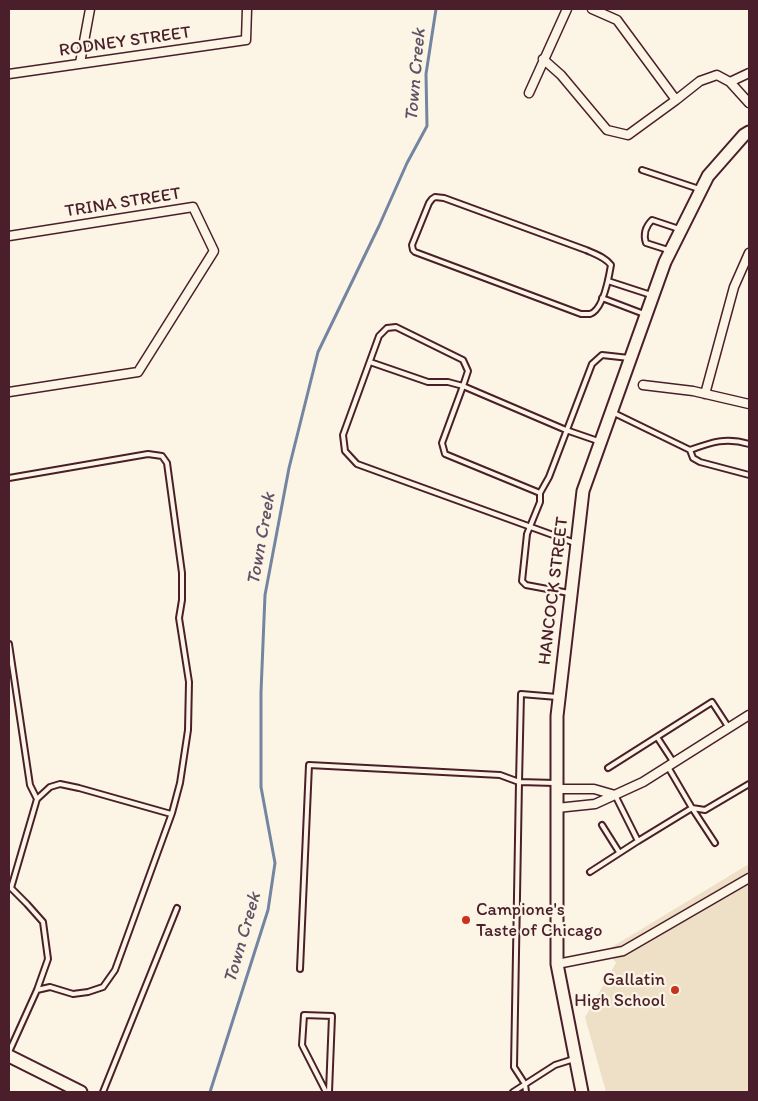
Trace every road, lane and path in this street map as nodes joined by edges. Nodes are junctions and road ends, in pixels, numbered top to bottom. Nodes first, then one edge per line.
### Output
1 (90, 9) edge
2 (247, 9) edge
3 (566, 9) edge
4 (592, 9) edge
5 (543, 59) junction
6 (80, 63) junction
7 (749, 73) edge
8 (9, 74) edge
9 (730, 82) junction
10 (528, 93) dead end
11 (676, 100) junction
12 (749, 103) edge
13 (749, 132) edge
14 (642, 170) dead end
15 (701, 190) junction
16 (681, 229) junction
17 (9, 236) edge
18 (671, 251) junction
19 (749, 253) edge
20 (608, 281) junction
21 (654, 295) junction
22 (602, 298) junction
23 (646, 314) junction
24 (631, 358) junction
25 (370, 362) junction
26 (643, 385) dead end
27 (463, 386) junction
28 (9, 392) edge
29 (705, 394) junction
30 (749, 404) edge
31 (612, 412) junction
32 (566, 430) junction
33 (601, 442) junction
34 (749, 444) edge
35 (690, 450) junction
36 (749, 475) edge
37 (9, 478) edge
38 (540, 493) junction
39 (531, 526) junction
40 (577, 544) junction
41 (571, 593) junction
42 (9, 644) edge
43 (559, 697) junction
44 (749, 715) edge
45 (729, 728) junction
46 (657, 737) junction
47 (671, 765) junction
48 (608, 768) dead end
49 (519, 782) junction
50 (749, 784) edge
51 (557, 786) junction
52 (615, 795) junction
53 (37, 799) junction
54 (557, 808) junction
55 (692, 808) junction
56 (171, 814) junction
57 (602, 825) dead end
58 (638, 841) junction
59 (715, 843) dead end
60 (619, 852) junction
61 (590, 872) dead end
62 (749, 878) edge
63 (10, 887) edge
64 (177, 908) dead end
65 (557, 964) junction
66 (300, 969) dead end
67 (37, 990) junction
68 (9, 1052) edge
69 (9, 1056) edge
70 (576, 1058) junction
71 (525, 1084) junction
72 (81, 1092) edge
73 (103, 1092) edge
74 (327, 1092) edge
75 (513, 1092) edge
76 (526, 1092) edge
77 (582, 1092) edge

1 - 6 street
2 - 6 street, RODNEY STREET
3 - 5 street
4 - 11 street
5 - 10 street
5 - 11 street
6 - 8 street, RODNEY STREET
7 - 9 street
9 - 11 street
9 - 12 street
13 - 15 street, HANCOCK STREET
14 - 15 lane
15 - 16 street, HANCOCK STREET
16 - 18 street, HANCOCK STREET
16 - 18 lane
17 - 28 street, TRINA STREET
18 - 21 street, HANCOCK STREET
19 - 29 street
20 - 21 lane
20 - 22 lane
20 - 22 lane
21 - 23 street, HANCOCK STREET
22 - 23 lane
23 - 24 street, HANCOCK STREET
24 - 31 street, HANCOCK STREET
24 - 32 lane
25 - 27 lane
25 - 27 lane
25 - 39 lane
26 - 29 street
27 - 32 lane
27 - 38 lane
29 - 30 street
31 - 33 street, HANCOCK STREET
31 - 35 lane
32 - 33 lane
32 - 38 lane
33 - 40 street, HANCOCK STREET
34 - 35 lane
35 - 36 lane
37 - 56 lane
38 - 39 lane
39 - 40 lane
39 - 41 lane
40 - 41 street, HANCOCK STREET
41 - 43 street, HANCOCK STREET
42 - 53 lane
43 - 49 lane
43 - 51 street, HANCOCK STREET
44 - 45 street
45 - 46 lane
45 - 47 street
46 - 47 lane
46 - 48 lane
47 - 52 street
47 - 55 lane
49 - 51 lane
49 - 66 lane
49 - 71 lane
50 - 55 lane
51 - 52 street
51 - 54 street, HANCOCK STREET
52 - 54 street
52 - 58 lane
53 - 56 lane
53 - 63 lane
54 - 65 street, HANCOCK STREET
55 - 58 lane
55 - 59 lane
56 - 67 lane
57 - 60 lane
58 - 60 lane
60 - 61 lane
62 - 65 street
63 - 67 lane
64 - 73 lane
65 - 70 street, HANCOCK STREET
67 - 68 lane
69 - 72 street
70 - 71 lane
70 - 77 street, HANCOCK STREET
71 - 75 lane
71 - 76 lane
74 - 74 lane

